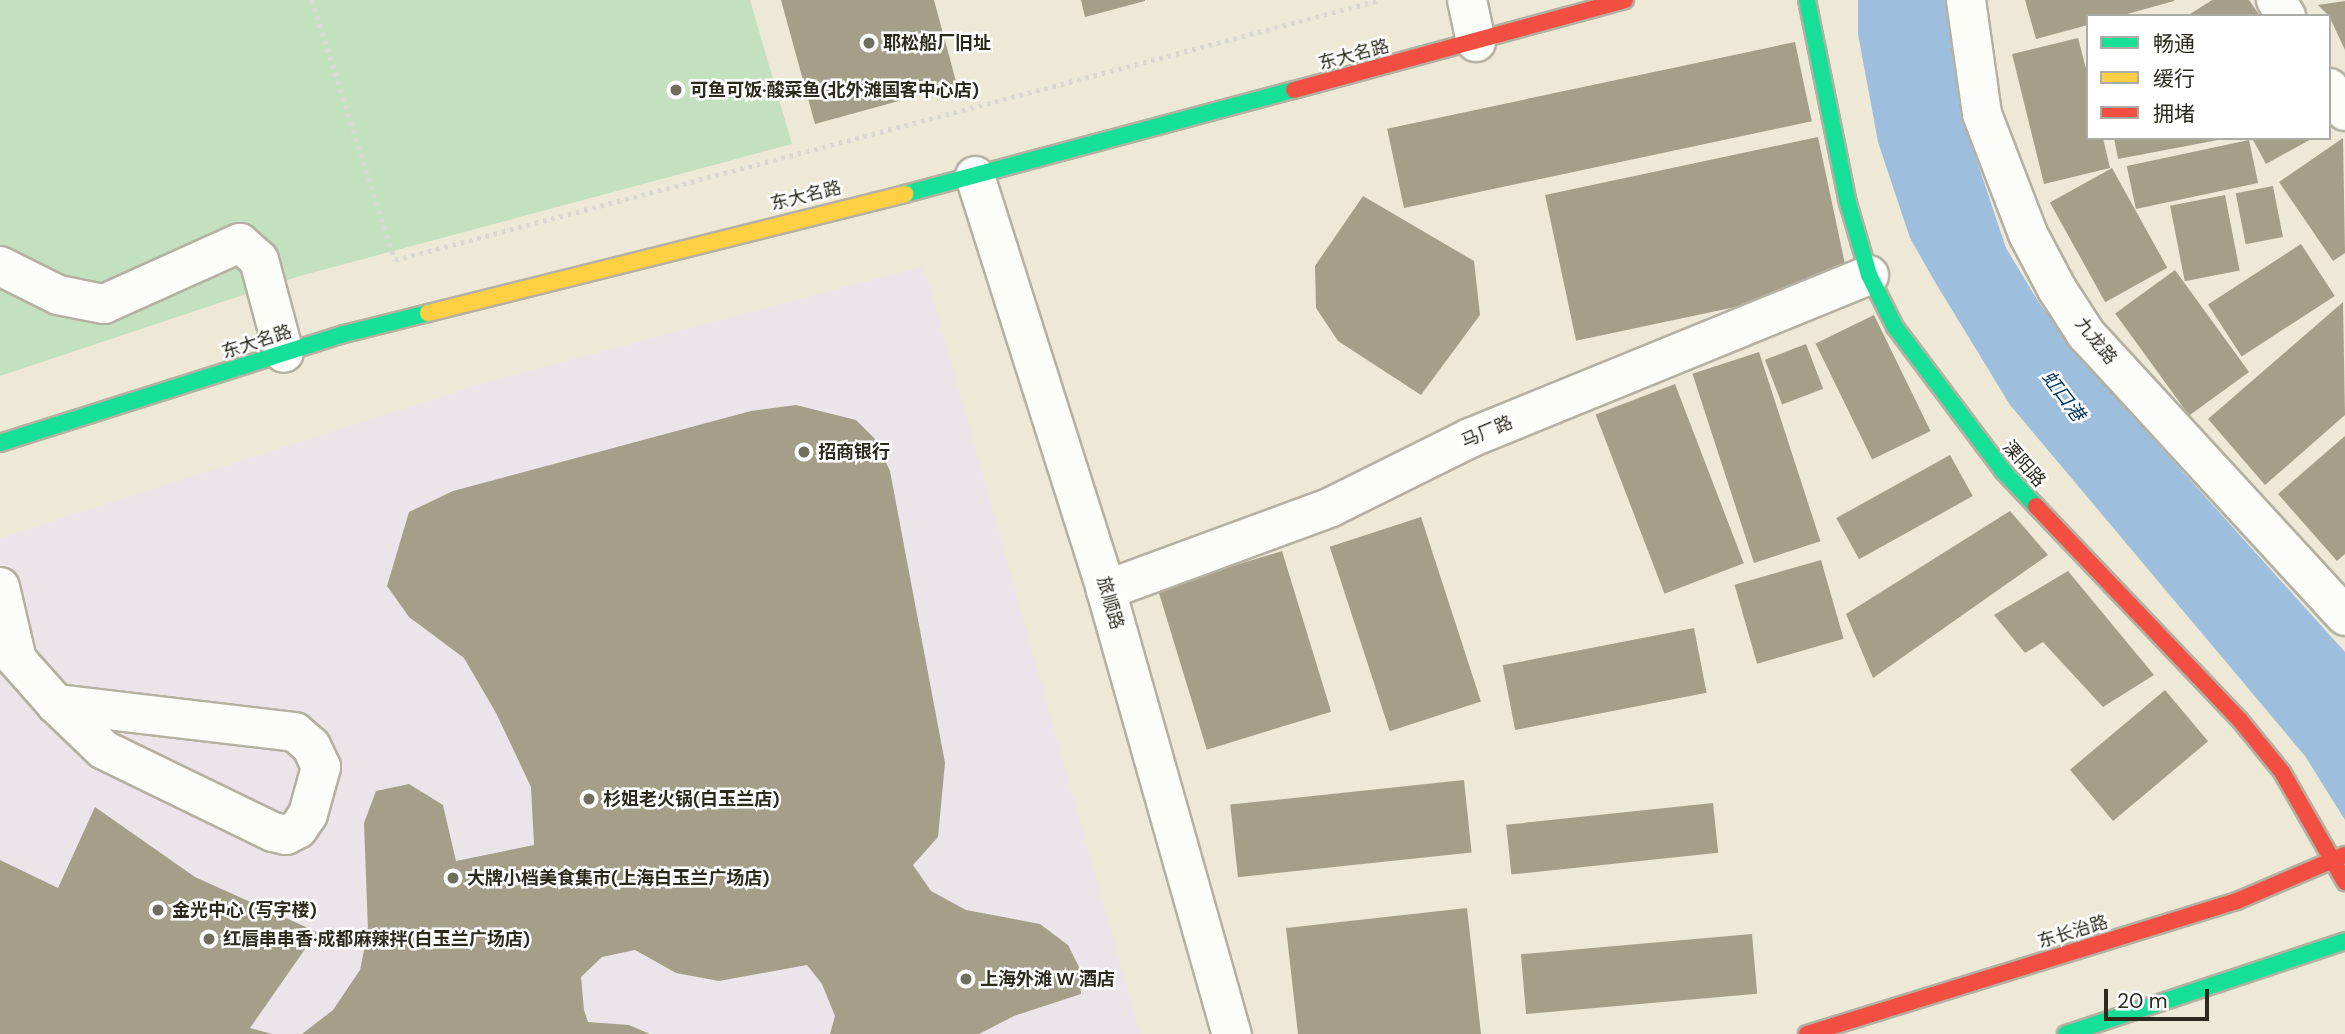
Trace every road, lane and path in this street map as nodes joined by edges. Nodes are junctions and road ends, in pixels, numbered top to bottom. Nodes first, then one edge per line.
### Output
1 (312, 0) edge
2 (1380, 0) edge
3 (1467, 0) edge
4 (1625, 0) edge
5 (1807, 0) edge
6 (1966, 0) edge
7 (1476, 42) junction
8 (2331, 91) edge
9 (2345, 111) edge
10 (975, 176) junction
11 (0, 266) edge
12 (1869, 275) junction
13 (284, 353) junction
14 (0, 443) edge
15 (0, 587) edge
16 (1107, 590) junction
17 (2345, 616) edge
18 (56, 704) junction
19 (2339, 858) edge
20 (2345, 882) edge
21 (2345, 941) edge
22 (1232, 1034) edge
23 (1807, 1034) edge
24 (2066, 1034) edge

1 - 2 path
3 - 7 street
4 - 7 main road, 东大名路
5 - 12 main road, 溧阳路
6 - 17 street, 九龙路
7 - 10 main road, 东大名路
8 - 9 street
10 - 13 main road, 东大名路
10 - 16 street, 旅顺路
11 - 13 street
12 - 16 street, 马厂路
12 - 19 main road, 溧阳路
13 - 14 main road, 东大名路
15 - 18 street
16 - 22 street, 旅顺路
18 - 18 street
19 - 20 main road, 溧阳路
19 - 23 main road, 东长治路
21 - 24 main road

